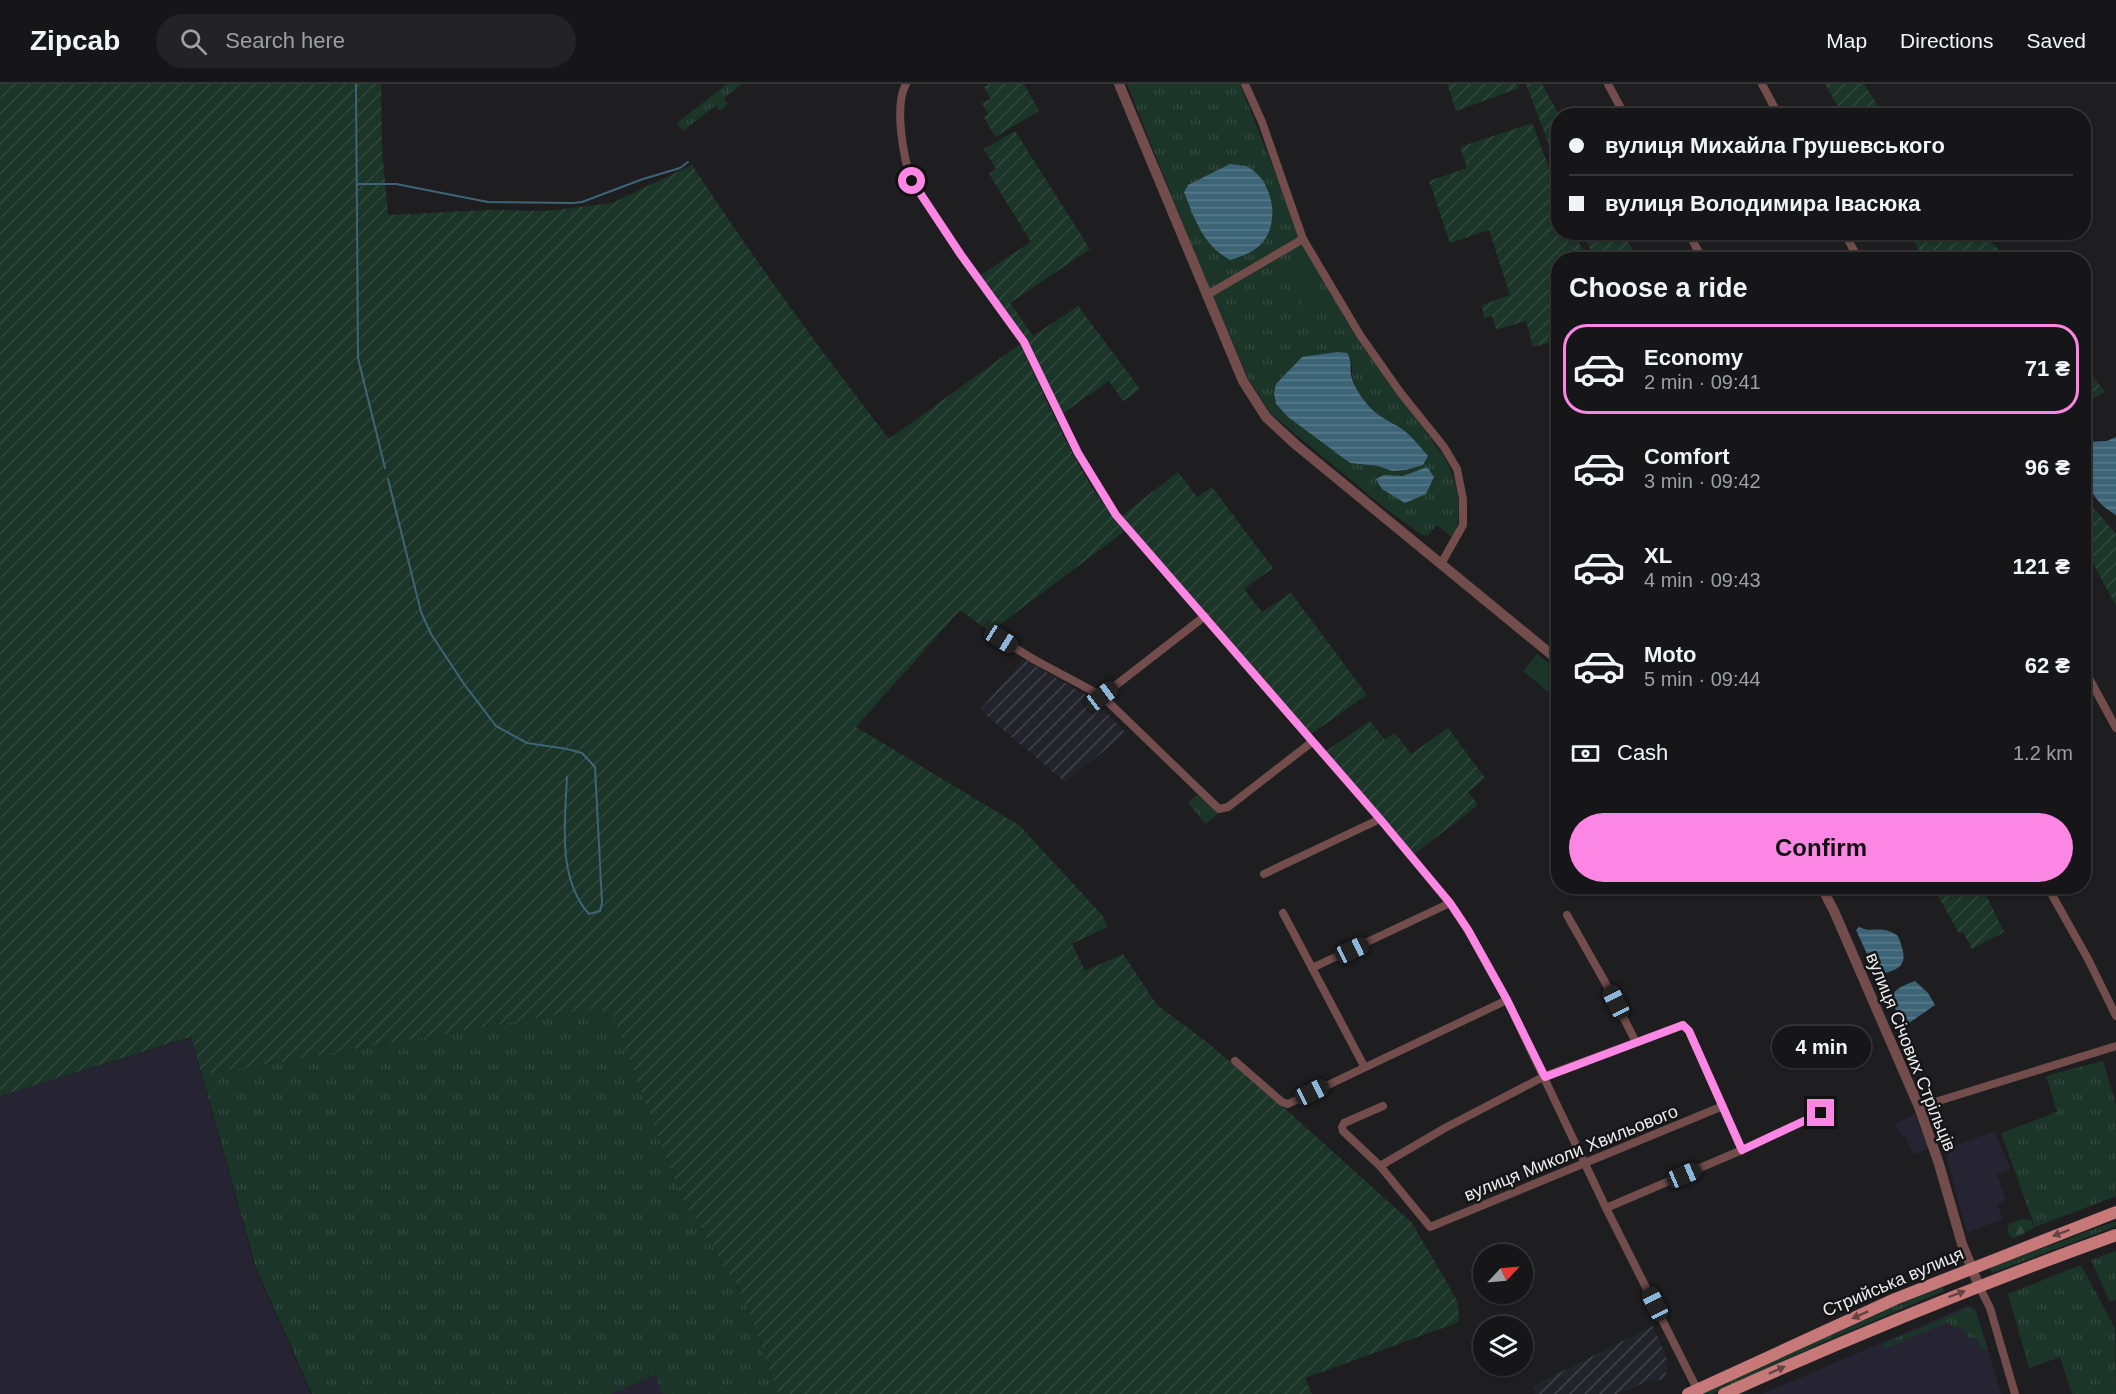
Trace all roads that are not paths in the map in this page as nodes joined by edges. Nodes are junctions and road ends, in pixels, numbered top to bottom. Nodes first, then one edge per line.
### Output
1 (896, 84) edge
2 (906, 84) edge
3 (1119, 84) edge
4 (1245, 84) edge
5 (1608, 84) edge
6 (1762, 84) edge
7 (901, 93) junction
8 (1621, 108) edge
9 (1775, 108) edge
10 (1303, 239) junction
11 (1208, 295) junction
12 (1441, 564) junction
13 (1205, 616) junction
14 (1001, 639) dead end
15 (1551, 654) edge
16 (2091, 682) edge
17 (1102, 696) junction
18 (2116, 728) edge
19 (1312, 742) junction
20 (1380, 819) junction
21 (1264, 874) dead end
22 (1825, 894) edge
23 (2052, 894) edge
24 (1450, 903) junction
25 (1283, 913) dead end
26 (1567, 915) dead end
27 (1312, 968) junction
28 (1507, 1000) junction
29 (2116, 1016) edge
30 (1636, 1042) junction
31 (2116, 1046) edge
32 (1235, 1061) dead end
33 (1364, 1066) junction
34 (1545, 1077) junction
35 (1383, 1106) dead end
36 (1723, 1106) junction
37 (1920, 1107) junction
38 (1821, 1113) dead end
39 (1742, 1150) junction
40 (1586, 1163) junction
41 (1380, 1166) junction
42 (1606, 1208) junction
43 (2116, 1212) edge
44 (2116, 1235) edge
45 (1972, 1268) junction
46 (1979, 1286) junction
47 (1693, 1392) edge
48 (1724, 1394) edge
49 (2015, 1394) edge

1 - 7 street
2 - 7 street
3 - 11 street
4 - 10 street
5 - 8 street
6 - 9 street
7 - 13 street
10 - 11 street
10 - 12 street
11 - 12 street
12 - 15 street
13 - 17 street
13 - 19 street
14 - 17 street
16 - 18 street
17 - 19 street
19 - 20 street
20 - 21 street
20 - 24 street
22 - 37 street, вулиця Січових Стрільців
23 - 29 street
24 - 27 street
24 - 28 street
25 - 27 street
26 - 30 street
27 - 33 street
28 - 33 street
28 - 34 street
30 - 34 street
30 - 36 street
31 - 37 street
32 - 33 street
34 - 40 street
34 - 41 street
35 - 41 street
36 - 39 street
36 - 40 street, вулиця Миколи Хвильового
37 - 45 street, вулиця Січових Стрільців
38 - 39 street
39 - 42 street
40 - 41 street, вулиця Миколи Хвильового
40 - 42 street
42 - 47 street
43 -> 45 main road, Стрийська вулиця
44 - 46 main road, Стрийська вулиця
45 - 46 street, вулиця Січових Стрільців
45 -> 47 main road, Стрийська вулиця
48 -> 46 main road, Стрийська вулиця
46 - 49 street

